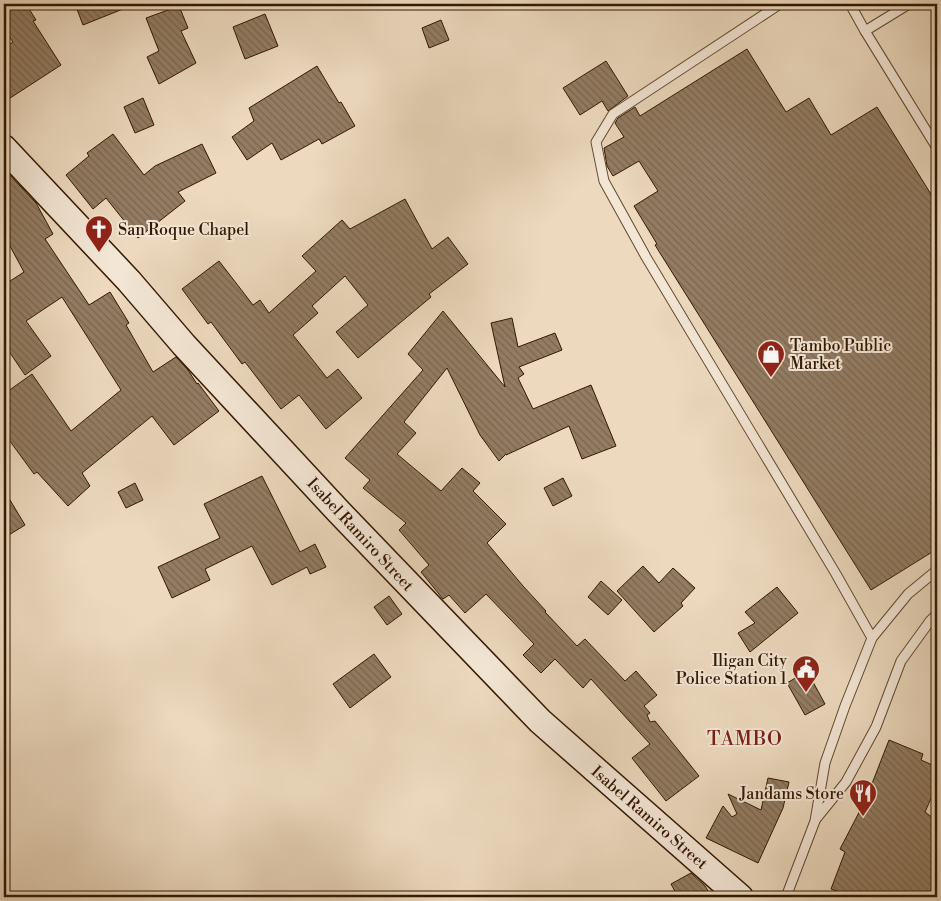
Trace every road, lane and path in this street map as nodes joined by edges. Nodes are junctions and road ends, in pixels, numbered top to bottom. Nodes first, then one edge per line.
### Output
1 (780, 4) edge
2 (850, 4) edge
3 (909, 4) edge
4 (865, 31) junction
5 (937, 147) edge
6 (4, 148) edge
7 (937, 570) edge
8 (937, 614) edge
9 (872, 638) junction
10 (815, 821) junction
11 (740, 897) edge
12 (786, 897) edge

1 - 9 lane
2 - 4 lane
3 - 4 lane
4 - 5 lane
6 - 11 street, Isabel Ramiro Street
7 - 9 lane
8 - 10 lane
9 - 10 lane
10 - 12 lane

